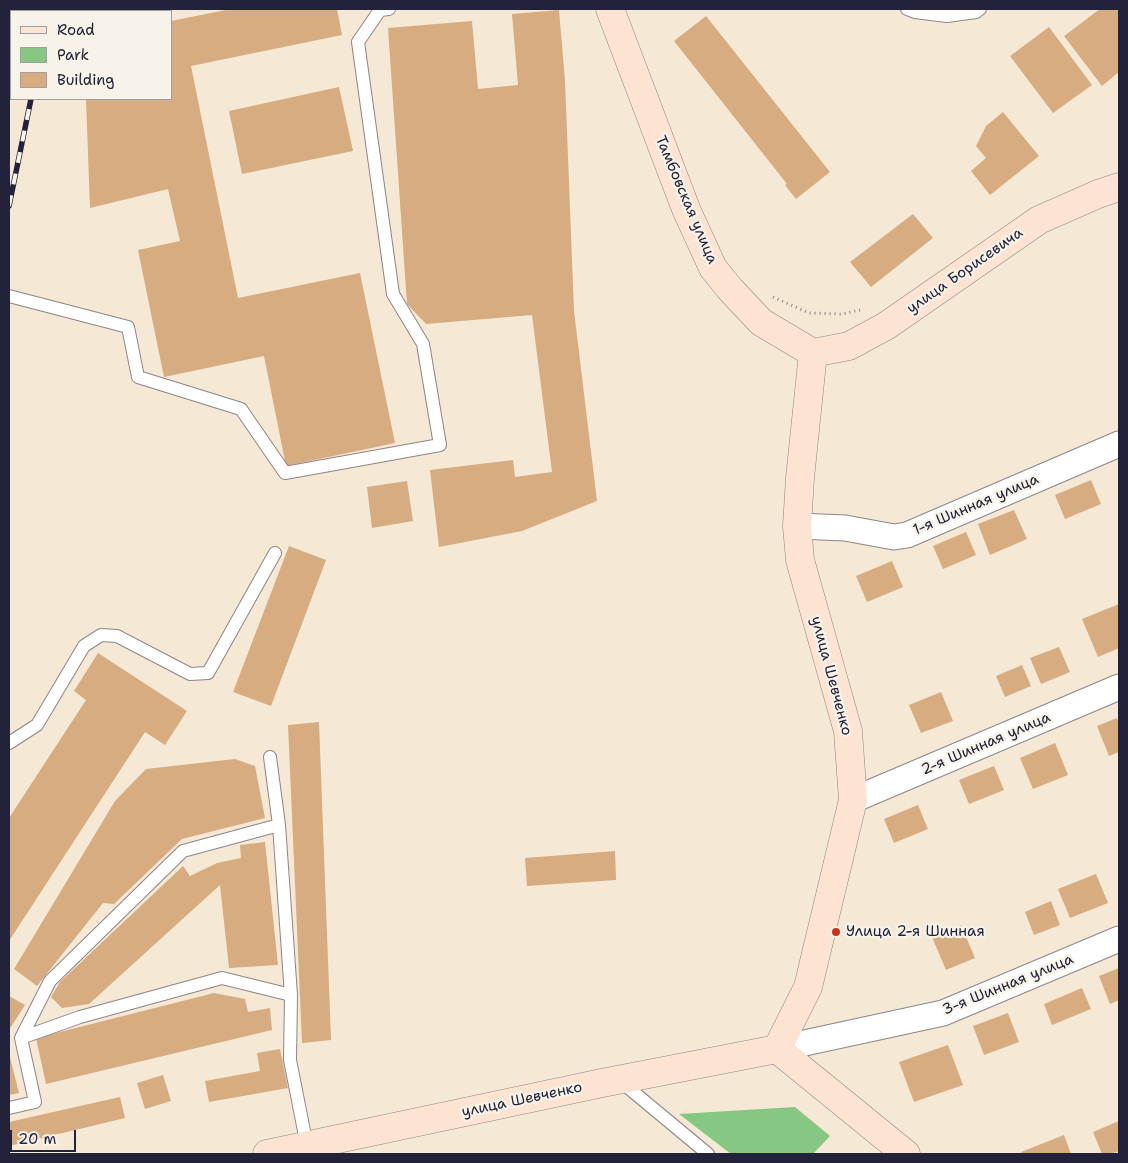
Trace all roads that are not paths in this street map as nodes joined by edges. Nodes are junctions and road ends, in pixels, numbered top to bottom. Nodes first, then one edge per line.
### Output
1 (389, 9) edge
2 (610, 9) edge
3 (907, 9) edge
4 (980, 9) edge
5 (1119, 188) edge
6 (9, 296) edge
7 (812, 353) junction
8 (1119, 444) edge
9 (797, 526) junction
10 (275, 553) dead end
11 (1119, 687) edge
12 (9, 743) edge
13 (270, 758) dead end
14 (853, 800) junction
15 (279, 824) junction
16 (1119, 939) edge
17 (291, 995) junction
18 (22, 1038) junction
19 (777, 1049) junction
20 (619, 1080) junction
21 (9, 1108) edge
22 (308, 1146) junction
23 (338, 1147) edge
24 (276, 1153) edge
25 (708, 1154) edge
26 (906, 1154) edge

1 - 6 lane
2 - 7 street, Тамбовская улица
3 - 4 lane
5 - 7 street, улица Борисевича
7 - 9 street, улица Шевченко
8 - 9 street, 1-я Шинная улица
9 - 14 street, улица Шевченко
10 - 12 lane
11 - 14 street, 2-я Шинная улица
13 - 15 lane
14 - 19 street, улица Шевченко
15 - 17 lane
15 - 18 lane
16 - 19 street, 3-я Шинная улица
17 - 18 lane
17 - 22 lane
18 - 21 lane
19 - 20 street, улица Шевченко
19 - 26 street
20 - 23 street, улица Шевченко
20 - 25 lane
22 - 23 street, улица Шевченко
22 - 24 street, улица Шевченко

